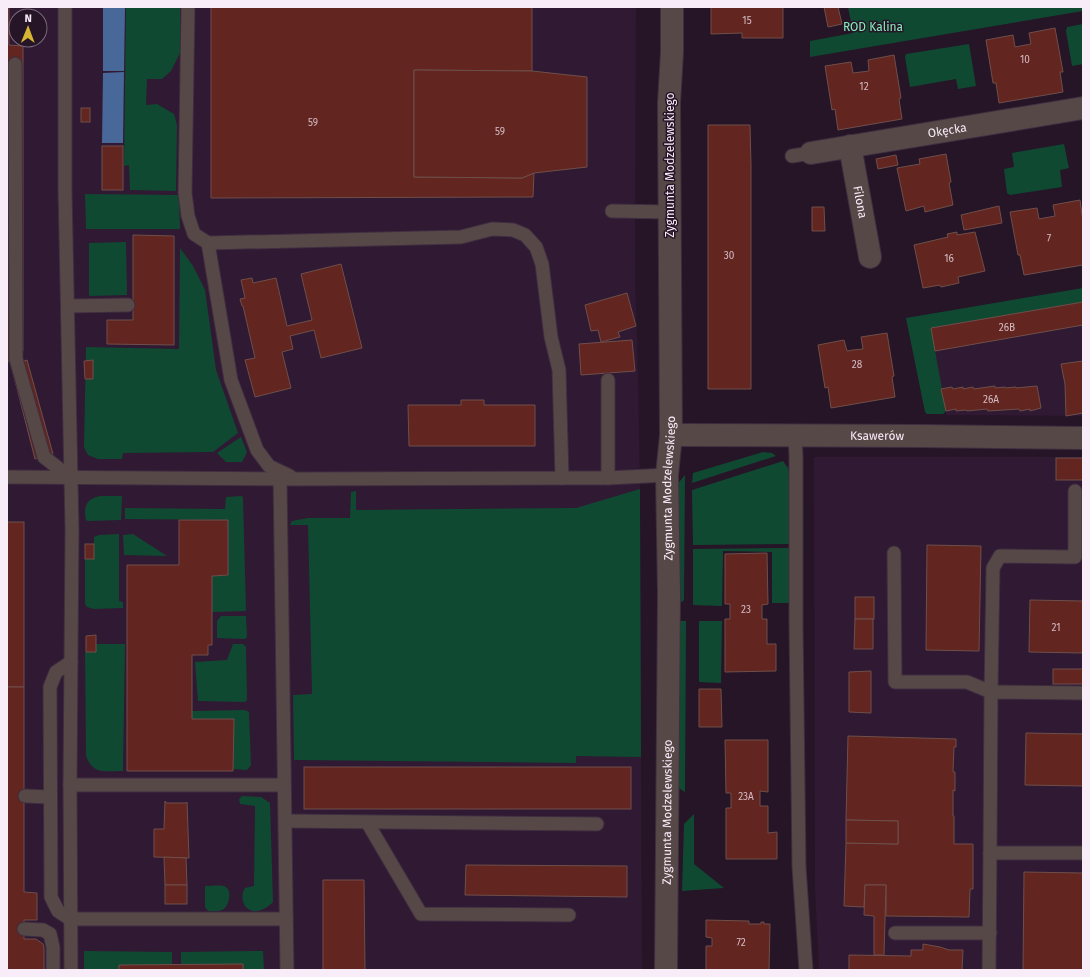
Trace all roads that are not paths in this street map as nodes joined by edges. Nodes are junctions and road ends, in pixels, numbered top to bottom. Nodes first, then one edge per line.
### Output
1 (65, 7) edge
2 (188, 7) edge
3 (672, 7) edge
4 (15, 64) dead end
5 (1083, 108) edge
6 (850, 146) junction
7 (802, 155) dead end
8 (612, 211) dead end
9 (669, 212) junction
10 (208, 243) junction
11 (870, 257) dead end
12 (128, 305) dead end
13 (68, 306) junction
14 (608, 380) dead end
15 (671, 435) junction
16 (795, 435) junction
17 (1083, 438) edge
18 (667, 475) junction
19 (7, 477) edge
20 (71, 478) junction
21 (280, 478) junction
22 (562, 478) junction
23 (608, 478) junction
24 (296, 479) junction
25 (1075, 491) dead end
26 (894, 553) dead end
27 (71, 662) junction
28 (991, 692) junction
29 (1083, 694) edge
30 (70, 785) junction
31 (284, 785) junction
32 (25, 796) dead end
33 (49, 797) junction
34 (285, 821) junction
35 (367, 822) junction
36 (597, 824) dead end
37 (990, 853) junction
38 (1083, 853) edge
39 (569, 915) dead end
40 (70, 919) junction
41 (286, 919) junction
42 (24, 929) dead end
43 (895, 933) dead end
44 (990, 933) junction
45 (53, 970) edge
46 (71, 970) edge
47 (287, 970) edge
48 (666, 970) edge
49 (806, 970) edge
50 (989, 970) edge

1 - 13 lane
2 - 10 lane
3 - 9 street, Zygmunta Modzelewskiego
4 - 20 lane
5 - 6 street, Okęcka
6 - 7 street, Okęcka
6 - 11 street, Filona
8 - 9 lane
9 - 15 street, Zygmunta Modzelewskiego
10 - 22 lane
10 - 24 lane
12 - 13 lane
13 - 20 lane
14 - 23 lane
15 - 16 street, Ksawerów
15 - 18 street, Zygmunta Modzelewskiego
16 - 17 street, Ksawerów
16 - 49 lane
18 - 23 lane
18 - 48 street, Zygmunta Modzelewskiego
19 - 20 lane
20 - 21 lane
20 - 27 lane
21 - 24 lane
21 - 31 lane
22 - 23 lane
22 - 24 lane
25 - 28 lane
26 - 28 lane
27 - 30 lane
27 - 33 lane
28 - 29 lane
28 - 37 lane
30 - 31 lane
30 - 40 lane
31 - 34 lane
32 - 33 lane
33 - 40 lane
34 - 35 lane
34 - 41 lane
35 - 36 lane
35 - 39 lane
37 - 38 lane
37 - 44 lane
40 - 41 lane
40 - 46 lane
41 - 47 lane
42 - 45 lane
43 - 44 lane
44 - 50 lane

